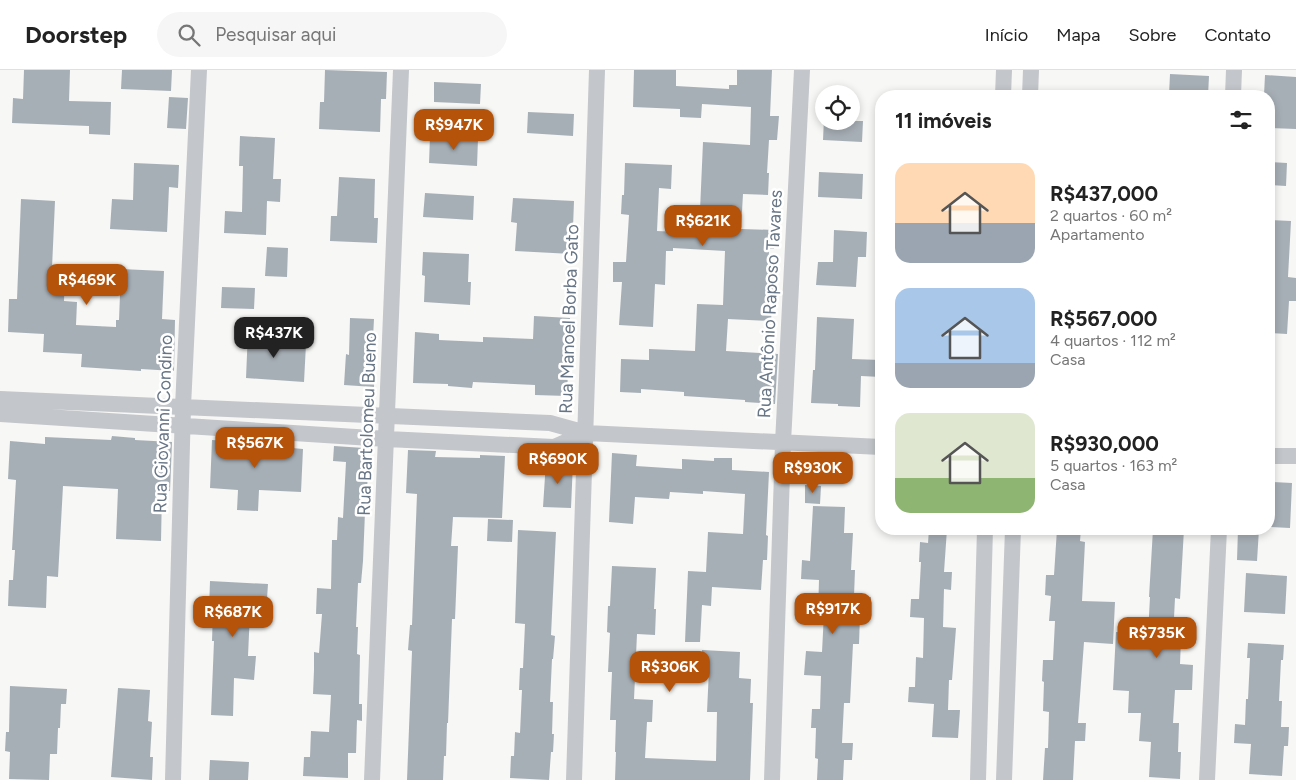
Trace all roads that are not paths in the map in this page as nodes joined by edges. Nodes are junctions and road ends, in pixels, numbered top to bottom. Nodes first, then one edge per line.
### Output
1 (199, 70) edge
2 (401, 70) edge
3 (597, 70) edge
4 (802, 70) edge
5 (1004, 70) edge
6 (1031, 70) edge
7 (1234, 70) edge
8 (1003, 90) edge
9 (1030, 90) edge
10 (1233, 90) edge
11 (0, 399) edge
12 (183, 407) junction
13 (0, 414) edge
14 (388, 415) junction
15 (183, 426) junction
16 (586, 433) junction
17 (387, 439) junction
18 (783, 443) junction
19 (875, 447) edge
20 (1275, 456) edge
21 (1296, 456) edge
22 (985, 535) edge
23 (1013, 535) edge
24 (1219, 535) edge
25 (173, 780) edge
26 (372, 780) edge
27 (574, 780) edge
28 (772, 780) edge
29 (978, 780) edge
30 (1004, 780) edge
31 (1207, 780) edge

1 - 12 street, Rua Giovanni Condino
2 - 14 street, Rua Bartolomeu Bueno
3 - 16 street, Rua Manoel Borba Gato
4 - 18 street, Rua Antônio Raposo Tavares
5 - 8 street
6 - 9 street
7 - 10 street
11 - 12 street
12 - 14 street
12 - 15 street, Rua Giovanni Condino
13 - 15 street
14 - 16 street
14 - 17 street, Rua Bartolomeu Bueno
15 - 17 street
15 - 25 street, Rua Giovanni Condino
16 - 17 street
16 - 18 street
16 - 27 street, Rua Manoel Borba Gato
17 - 26 street, Rua Bartolomeu Bueno
18 - 19 street
18 - 28 street, Rua Antônio Raposo Tavares
20 - 21 street
22 - 29 street
23 - 30 street
24 - 31 street

